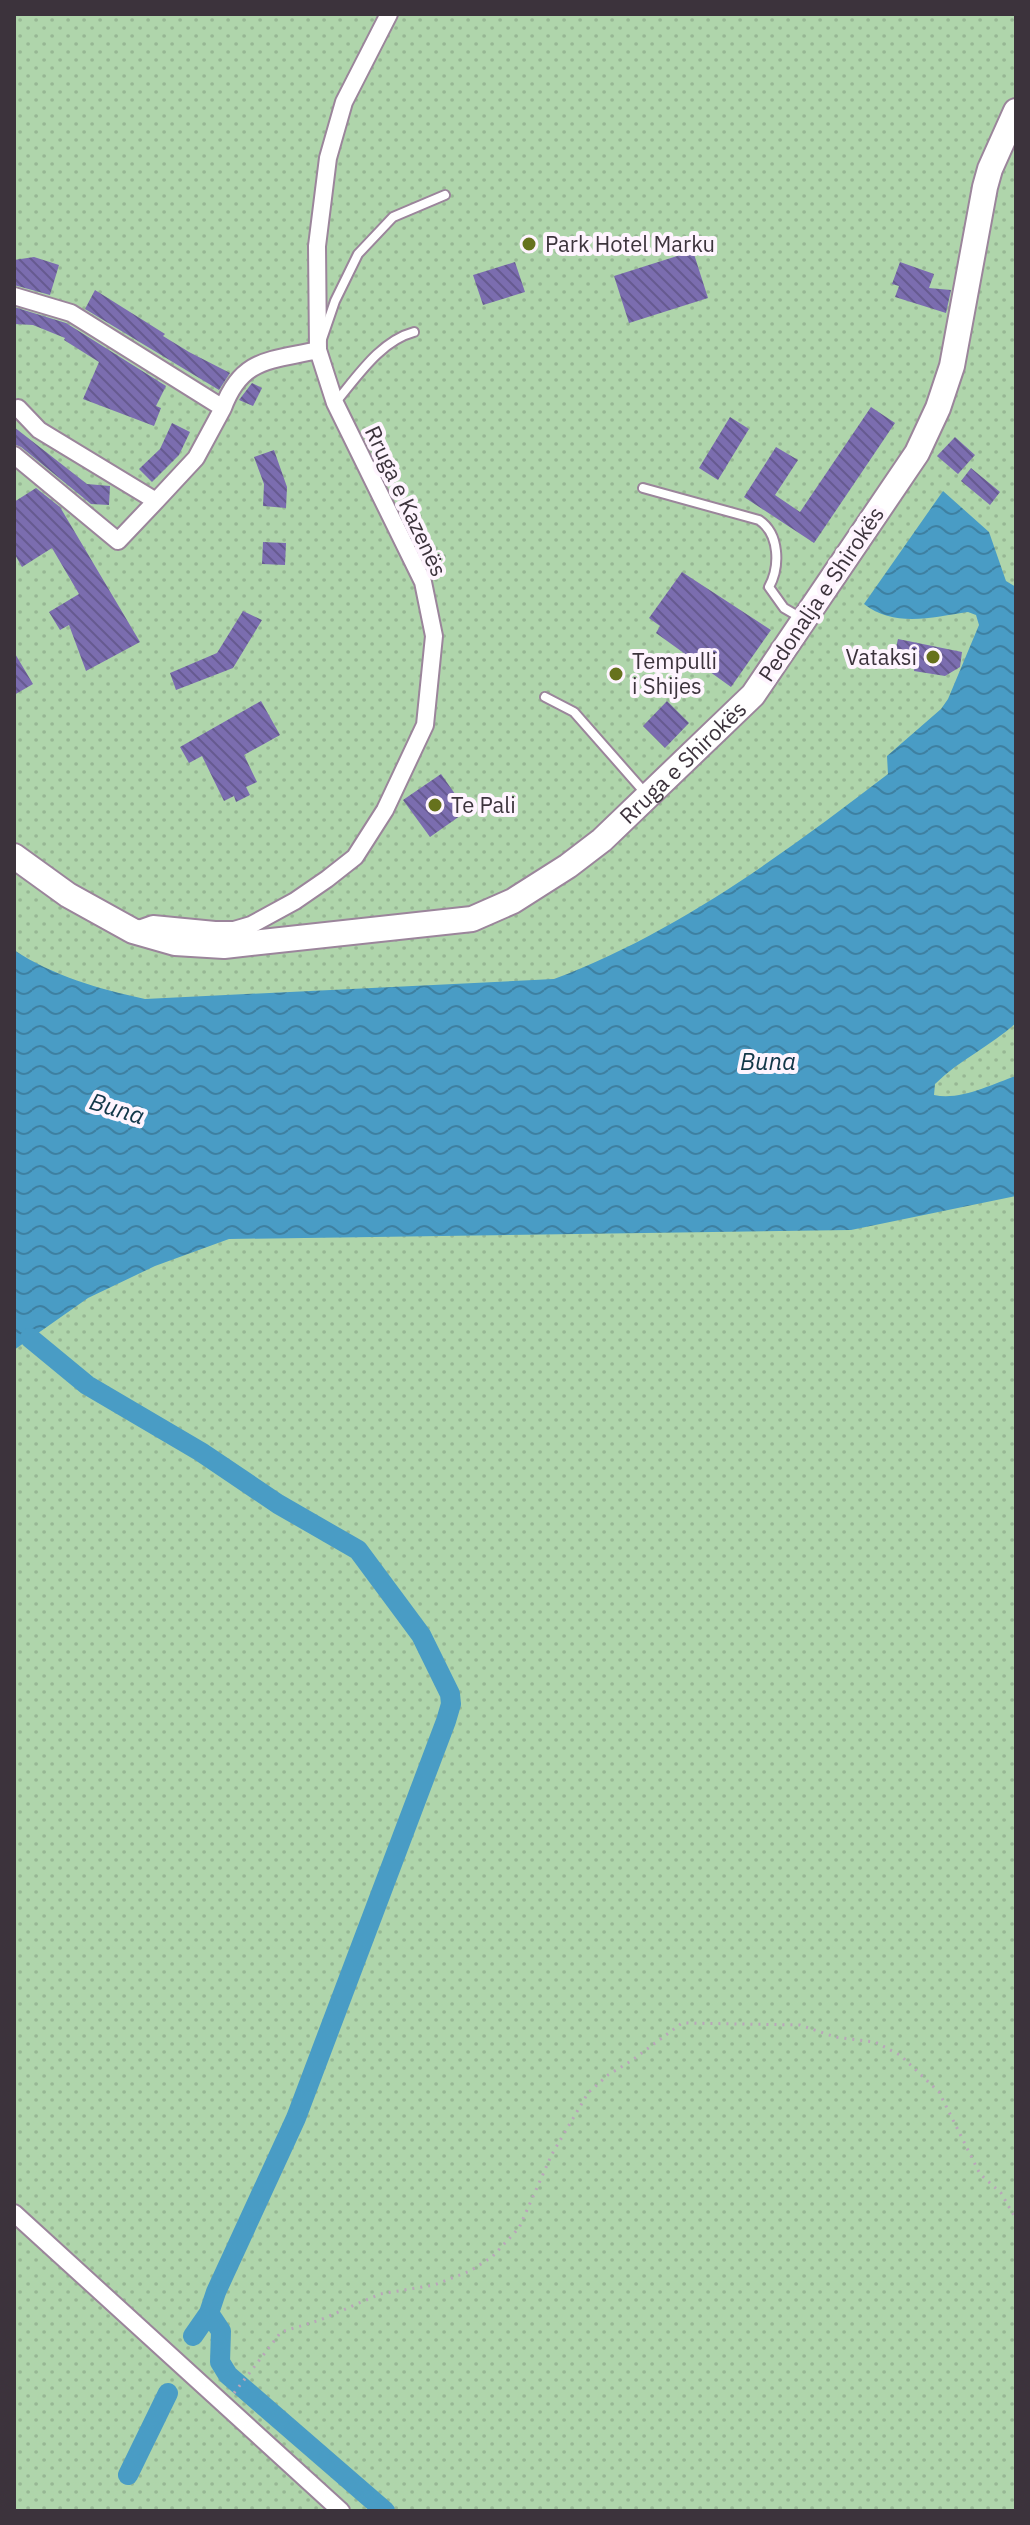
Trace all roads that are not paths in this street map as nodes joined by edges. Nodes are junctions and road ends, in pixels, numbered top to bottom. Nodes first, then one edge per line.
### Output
1 (389, 14) edge
2 (1016, 111) edge
3 (445, 195) dead end
4 (14, 296) edge
5 (414, 332) dead end
6 (318, 350) junction
7 (335, 403) junction
8 (18, 408) dead end
9 (223, 408) junction
10 (14, 455) edge
11 (643, 488) dead end
12 (156, 501) junction
13 (805, 620) junction
14 (545, 697) dead end
15 (647, 795) junction
16 (14, 856) edge
17 (133, 931) junction
18 (14, 2213) edge
19 (341, 2511) edge

1 - 6 street, Rruga e Kazenës
2 - 13 main road, Rruga e Shirokës
3 - 6 lane
4 - 9 street
5 - 7 lane
6 - 7 street, Rruga e Kazenës
6 - 9 street
7 - 17 street, Rruga e Kazenës
8 - 12 street
9 - 12 street
10 - 12 street
11 - 13 lane
13 - 15 main road, Rruga e Shirokës
14 - 15 lane
15 - 17 main road, Rruga e Shirokës
16 - 17 main road, Rruga e Shirokës
18 - 19 street

